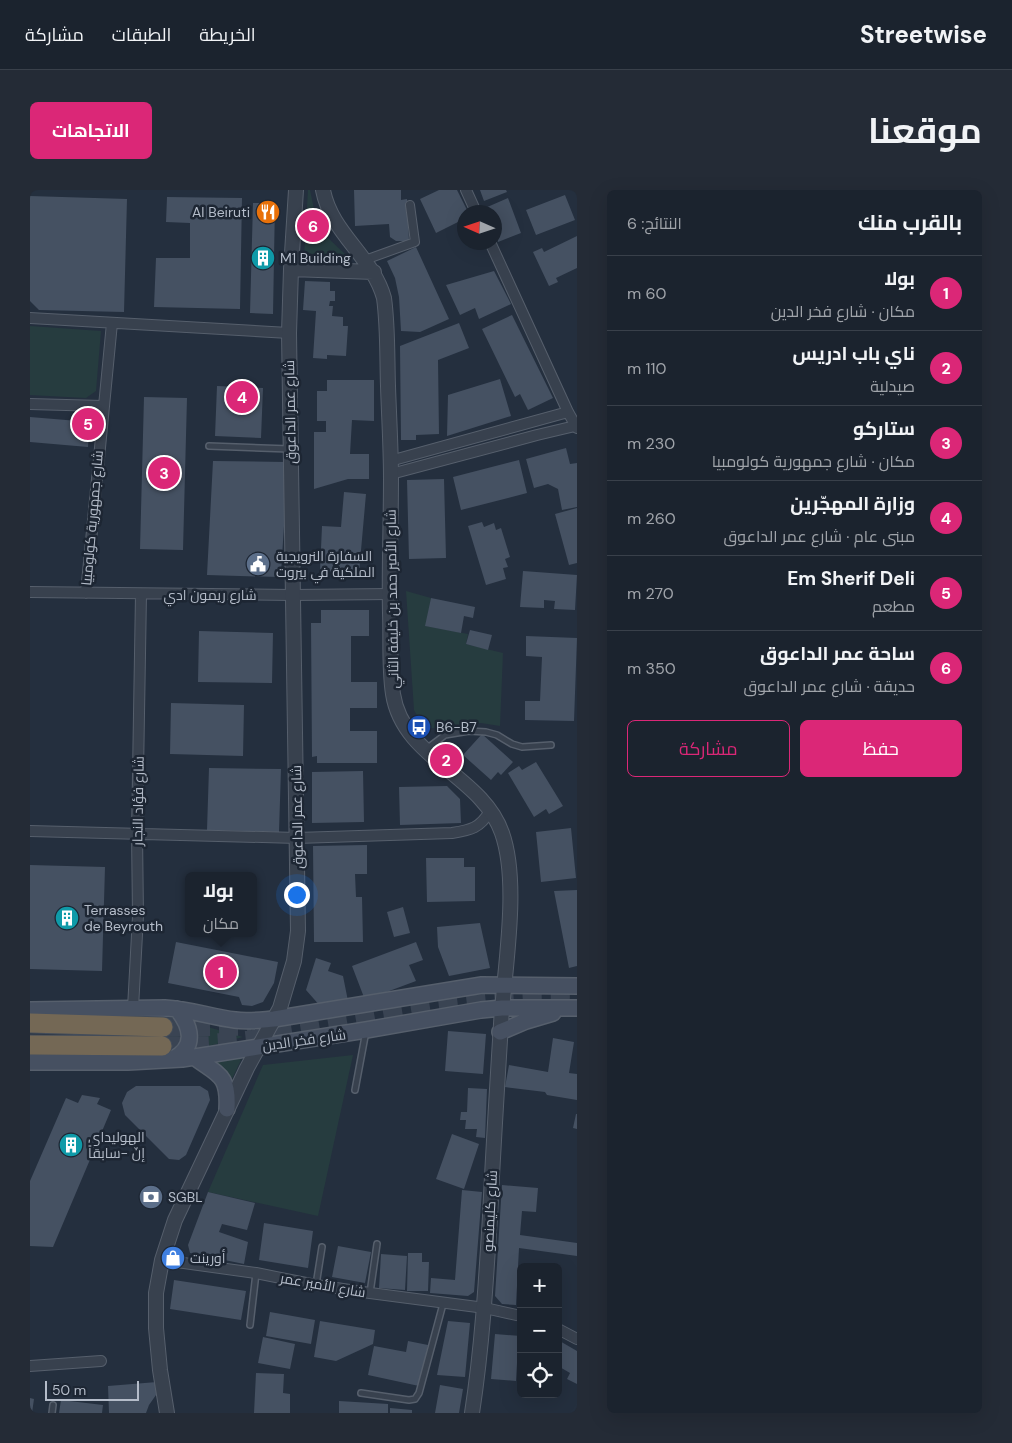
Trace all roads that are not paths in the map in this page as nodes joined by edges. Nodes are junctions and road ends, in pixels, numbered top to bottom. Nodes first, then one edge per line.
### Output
1 (296, 190) edge
2 (322, 190) edge
3 (466, 190) edge
4 (410, 205) dead end
5 (473, 205) edge
6 (494, 250) edge
7 (365, 260) junction
8 (291, 269) junction
9 (374, 272) junction
10 (30, 318) edge
11 (112, 322) junction
12 (289, 333) junction
13 (30, 404) edge
14 (102, 406) junction
15 (568, 412) junction
16 (576, 427) edge
17 (210, 446) dead end
18 (290, 449) junction
19 (391, 468) junction
20 (30, 592) edge
21 (86, 593) junction
22 (141, 594) junction
23 (390, 594) junction
24 (292, 595) junction
25 (551, 745) dead end
26 (425, 750) junction
27 (490, 811) junction
28 (30, 831) edge
29 (137, 834) junction
30 (297, 838) junction
31 (504, 984) junction
32 (577, 986) edge
33 (134, 1008) junction
34 (177, 1008) junction
35 (502, 1008) junction
36 (576, 1008) edge
37 (30, 1010) edge
38 (274, 1019) junction
39 (30, 1023) edge
40 (163, 1026) tunnel mouth
41 (366, 1030) junction
42 (500, 1032) junction
43 (30, 1045) edge
44 (258, 1046) junction
45 (168, 1053) junction
46 (194, 1057) junction
47 (30, 1062) edge
48 (355, 1090) dead end
49 (227, 1108) junction
50 (377, 1244) dead end
51 (322, 1247) dead end
52 (162, 1260) junction
53 (256, 1273) junction
54 (316, 1285) junction
55 (370, 1293) junction
56 (444, 1304) junction
57 (485, 1308) junction
58 (517, 1315) edge
59 (250, 1325) dead end
60 (562, 1331) edge
61 (577, 1339) edge
62 (101, 1361) dead end
63 (30, 1366) edge
64 (163, 1393) junction
65 (361, 1393) dead end
66 (53, 1405) dead end
67 (52, 1413) edge
68 (162, 1413) edge
69 (167, 1413) edge
70 (472, 1413) edge

1 - 8 street, شارع عمر الداعوق
2 - 7 street, شارع الأمير حمد بن خليفة الثاني
3 - 5 street
4 - 7 street
6 - 15 street
7 - 9 street, شارع الأمير حمد بن خليفة الثاني
8 - 9 street
8 - 12 street, شارع عمر الداعوق
9 - 19 street, شارع الأمير حمد بن خليفة الثاني
10 - 11 street
11 - 12 street
11 - 14 street, شارع جمهورية كولومبيا
12 - 18 street, شارع عمر الداعوق
13 - 14 street
14 - 21 street, شارع جمهورية كولومبيا
15 - 16 street
15 - 19 street
16 - 19 street
17 - 18 lane
18 - 24 street, شارع عمر الداعوق
19 - 23 street, شارع الأمير حمد بن خليفة الثاني
20 - 21 street, شارع ريمون ادي
21 - 22 street, شارع ريمون ادي
22 - 24 street, شارع ريمون ادي
22 - 29 street, شارع فؤاد النجار
23 - 24 street, شارع ريمون ادي
23 - 26 street, شارع الأمير حمد بن خليفة الثاني
24 - 30 street, شارع عمر الداعوق
25 - 26 lane
26 - 27 street, شارع الأمير حمد بن خليفة الثاني
27 - 30 street
27 - 31 street, شارع الأمير حمد بن خليفة الثاني
28 - 29 street
29 - 30 street
29 - 33 street, شارع فؤاد النجار
30 - 38 street, شارع عمر الداعوق
31 - 32 main road, شارع فخر الدين
31 - 35 street, شارع الأمير حمد بن خليفة الثاني
31 - 38 main road, شارع فخر الدين
33 - 34 main road, شارع فخر الدين
33 - 37 main road, شارع فخر الدين
34 - 38 main road, شارع فخر الدين
34 - 45 main road
35 - 36 main road, شارع فخر الدين
35 - 41 main road, شارع فخر الدين
35 - 42 street, شارع كليمنصو
36 - 42 main road
38 - 44 street, شارع عمر الداعوق
39 - 40 highway
41 - 44 main road, شارع فخر الدين
41 - 48 lane
42 - 57 street, شارع كليمنصو
43 - 45 highway
44 - 46 main road, شارع فخر الدين
44 - 49 street, شارع عمر الداعوق
45 - 46 main road, شارع فخر الدين
45 - 47 main road, شارع فخر الدين
46 - 49 main road
49 - 52 street, شارع عمر الداعوق
50 - 55 lane
51 - 54 lane
52 - 53 street, شارع الأمير عمر
52 - 64 street, شارع عمر الداعوق
53 - 54 street, شارع الأمير عمر
53 - 59 lane
54 - 55 street, شارع الأمير عمر
55 - 56 street, شارع الأمير عمر
56 - 57 street, شارع الأمير عمر
56 - 65 lane
57 - 58 street, شارع الأمير عمر
57 - 70 street, شارع كليمنصو
60 - 61 street
62 - 63 street
64 - 68 street
64 - 69 street, شارع عمر الداعوق
66 - 67 lane

